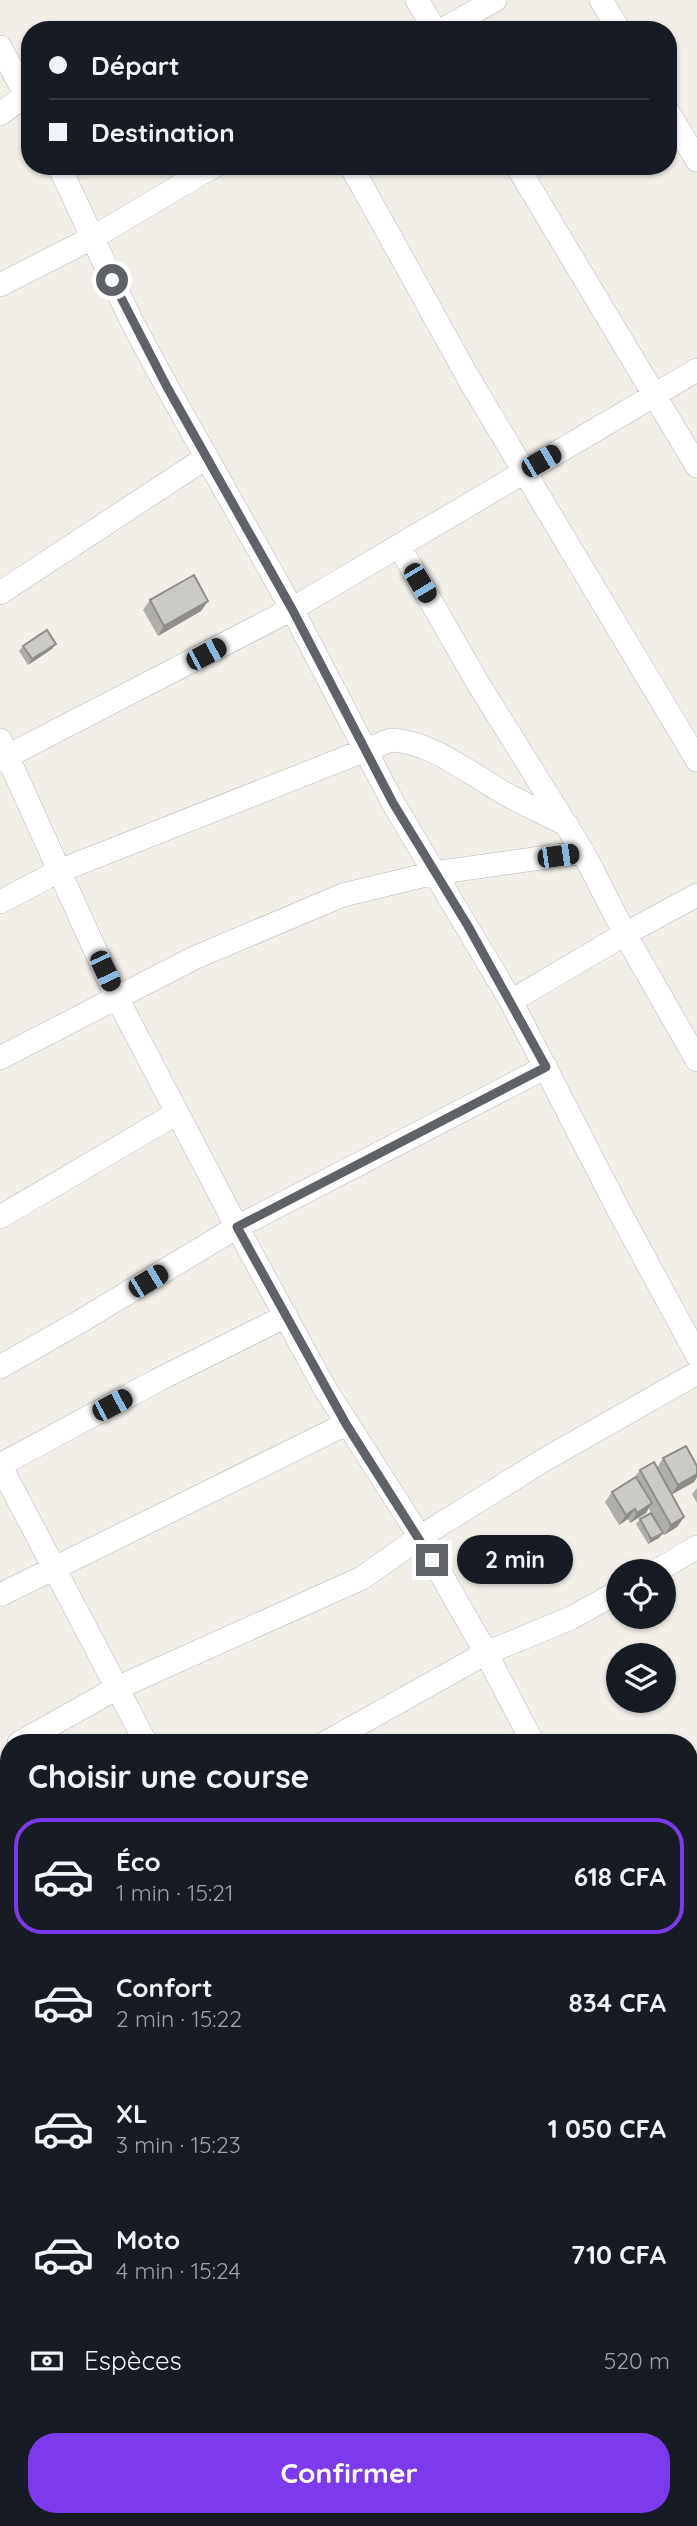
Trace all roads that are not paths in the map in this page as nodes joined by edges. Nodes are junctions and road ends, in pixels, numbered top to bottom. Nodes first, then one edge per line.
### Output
1 (417, 0) edge
2 (495, 0) edge
3 (601, 0) edge
4 (430, 21) edge
5 (458, 21) edge
6 (614, 21) edge
7 (0, 47) edge
8 (21, 86) edge
9 (21, 103) edge
10 (0, 114) edge
11 (677, 128) edge
12 (697, 160) edge
13 (63, 175) edge
14 (199, 175) edge
15 (356, 175) edge
16 (522, 175) edge
17 (92, 238) junction
18 (0, 285) edge
19 (697, 370) edge
20 (654, 394) junction
21 (207, 457) junction
22 (697, 466) edge
23 (524, 471) junction
24 (399, 546) junction
25 (0, 593) edge
26 (292, 609) junction
27 (365, 750) junction
28 (2, 752) edge
29 (697, 760) edge
30 (567, 825) junction
31 (583, 852) junction
32 (59, 871) junction
33 (435, 873) junction
34 (697, 895) edge
35 (0, 902) edge
36 (625, 934) junction
37 (117, 996) junction
38 (511, 1001) junction
39 (0, 1058) edge
40 (697, 1059) edge
41 (546, 1067) junction
42 (177, 1113) junction
43 (0, 1217) edge
44 (237, 1227) junction
45 (286, 1316) junction
46 (697, 1355) edge
47 (0, 1367) edge
48 (697, 1373) edge
49 (346, 1424) junction
50 (420, 1537) junction
51 (697, 1547) edge
52 (676, 1560) edge
53 (54, 1568) junction
54 (0, 1595) edge
55 (606, 1599) edge
56 (486, 1653) junction
57 (117, 1688) junction
58 (35, 1734) edge
59 (141, 1734) edge
60 (341, 1734) edge
61 (528, 1734) edge

1 - 4 street
2 - 5 street
3 - 6 street
7 - 8 street
9 - 10 street
11 - 12 street
13 - 17 street
14 - 17 street
15 - 23 street
16 - 20 street
17 - 18 street
17 - 21 street
19 - 20 street
20 - 22 street
20 - 23 street
21 - 25 street
21 - 26 street
23 - 24 street
23 - 29 street
24 - 26 street
24 - 30 street
26 - 27 street
26 - 28 street
27 - 30 street
27 - 32 street
27 - 33 street
28 - 32 street
30 - 31 street
31 - 33 street
31 - 36 street
32 - 35 street
32 - 37 street
33 - 37 street
33 - 38 street
34 - 36 street
36 - 38 street
36 - 40 street
37 - 39 street
37 - 42 street
38 - 41 street
41 - 44 street
41 - 46 street
42 - 43 street
42 - 44 street
44 - 45 street
44 - 47 street
45 - 49 street
45 - 53 street
48 - 50 street
49 - 50 street
49 - 53 street
50 - 56 street
50 - 57 street
51 - 52 street
53 - 54 street
53 - 57 street
55 - 56 street
56 - 60 street
56 - 61 street
57 - 58 street
57 - 59 street

